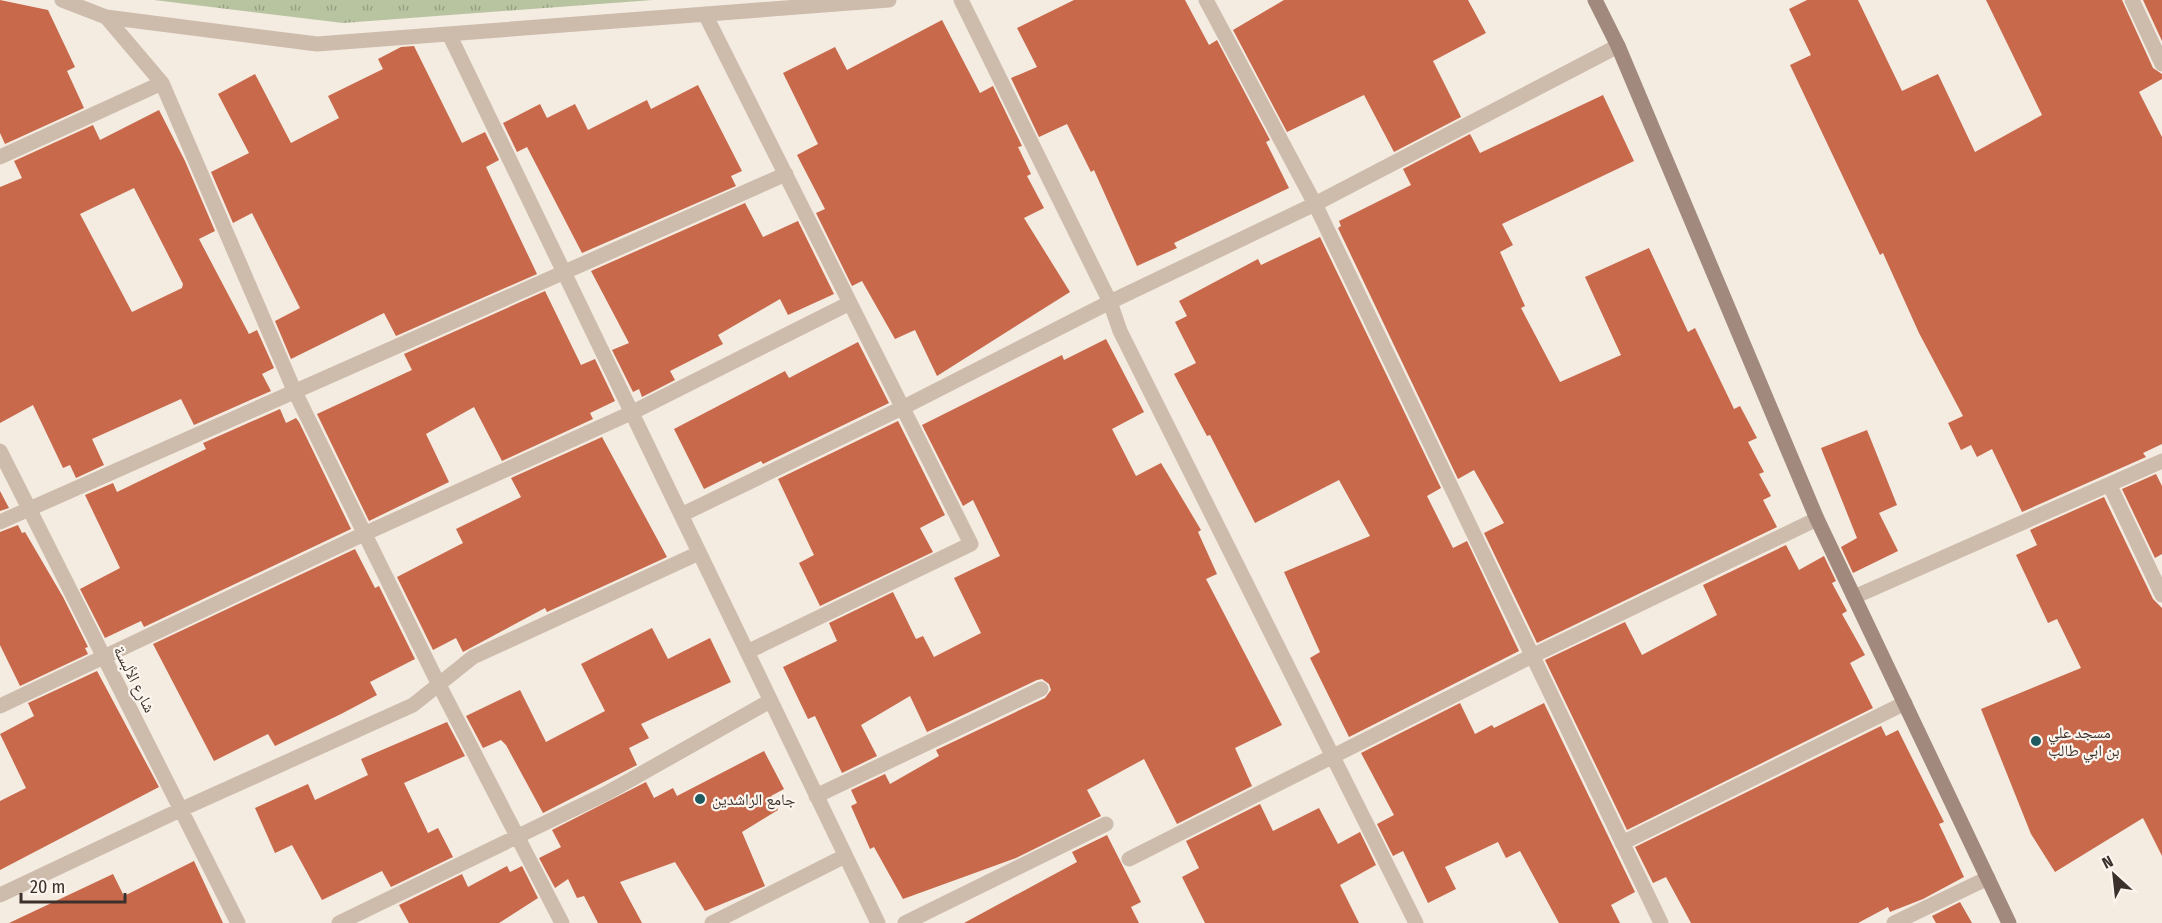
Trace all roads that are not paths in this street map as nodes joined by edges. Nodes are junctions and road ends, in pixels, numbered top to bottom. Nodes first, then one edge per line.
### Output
1 (62, 0) edge
2 (889, 0) edge
3 (961, 0) edge
4 (1206, 0) edge
5 (1595, 0) edge
6 (2132, 0) edge
7 (705, 14) junction
8 (106, 17) junction
9 (449, 34) junction
10 (1618, 46) junction
11 (2162, 64) edge
12 (162, 83) junction
13 (0, 157) edge
14 (786, 174) junction
15 (1315, 204) junction
16 (564, 273) junction
17 (1110, 302) junction
18 (850, 303) junction
19 (294, 390) junction
20 (904, 407) junction
21 (631, 413) junction
22 (0, 451) edge
23 (2162, 461) edge
24 (2110, 486) junction
25 (29, 509) junction
26 (681, 515) junction
27 (1817, 519) junction
28 (0, 522) edge
29 (366, 533) junction
30 (699, 553) junction
31 (2162, 595) edge
32 (1854, 597) junction
33 (747, 652) junction
34 (103, 656) junction
35 (1532, 656) junction
36 (438, 683) junction
37 (1041, 688) dead end
38 (770, 701) junction
39 (1905, 703) junction
40 (0, 706) edge
41 (1333, 754) junction
42 (816, 796) junction
43 (180, 810) junction
44 (1106, 824) dead end
45 (517, 836) junction
46 (1622, 843) junction
47 (845, 856) junction
48 (1129, 858) dead end
49 (1988, 878) junction
50 (0, 895) edge
51 (238, 923) edge
52 (339, 923) edge
53 (562, 923) edge
54 (712, 923) edge
55 (878, 923) edge
56 (905, 923) edge
57 (1416, 923) edge
58 (1661, 923) edge
59 (1894, 923) edge
60 (2009, 923) edge

1 - 8 street
2 - 7 street
3 - 17 street
4 - 15 street
5 - 10 main road
6 - 11 street
7 - 9 street
7 - 14 street
8 - 9 street
8 - 12 street
9 - 16 street
10 - 15 street
10 - 27 main road
12 - 13 street
12 - 19 street
14 - 16 street
14 - 18 street
15 - 17 street
15 - 35 street
16 - 19 street
16 - 21 street
17 - 20 street
17 - 41 street
18 - 20 street
18 - 21 street
19 - 25 street
19 - 29 street
20 - 26 street
20 - 33 street
21 - 26 street
21 - 29 street
22 - 25 street, شارع الألبسة
23 - 24 street
24 - 31 street
24 - 32 street
25 - 28 street
25 - 34 street, شارع الألبسة
26 - 30 street
27 - 32 main road
27 - 35 street
29 - 34 street
29 - 36 street
30 - 33 street
30 - 36 street
32 - 39 main road
33 - 38 street
34 - 40 street
34 - 43 street, شارع الألبسة
35 - 41 street
35 - 46 street
36 - 43 street
36 - 45 street
37 - 42 street
38 - 42 street
38 - 45 street
39 - 46 street
39 - 49 main road
41 - 48 street
41 - 57 street
42 - 47 street
43 - 50 street
43 - 51 street, شارع الألبسة
44 - 56 street
45 - 52 street
45 - 53 street
46 - 58 street
47 - 54 street
47 - 55 street
49 - 59 street
49 - 60 main road

